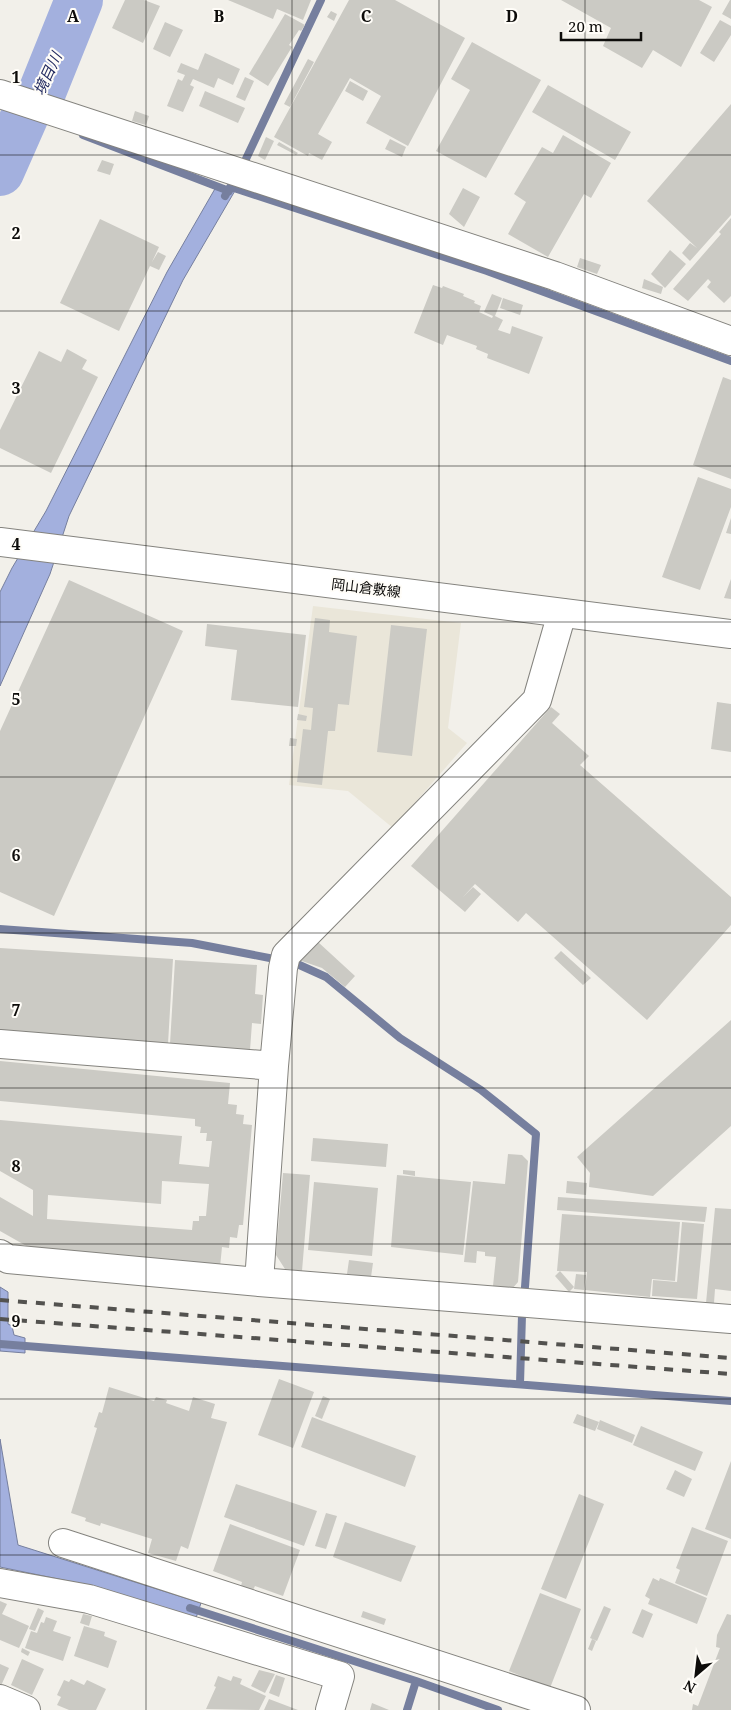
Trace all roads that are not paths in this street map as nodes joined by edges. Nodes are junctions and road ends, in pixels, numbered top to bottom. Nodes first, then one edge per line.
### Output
1 (22, 101) edge
2 (731, 341) edge
3 (11, 543) edge
4 (562, 613) junction
5 (731, 634) edge
6 (0, 1044) edge
7 (274, 1066) junction
8 (0, 1254) edge
9 (260, 1282) junction
10 (731, 1318) edge
11 (63, 1542) dead end
12 (0, 1583) edge
13 (0, 1699) edge
14 (26, 1710) edge
15 (330, 1710) edge
16 (576, 1710) edge

1 - 2 street
3 - 4 street, 岡山倉敷線
4 - 5 street, 岡山倉敷線
4 - 7 street
6 - 7 street
7 - 9 street
8 - 9 street
9 - 10 street
11 - 16 street
12 - 15 street
13 - 14 street

